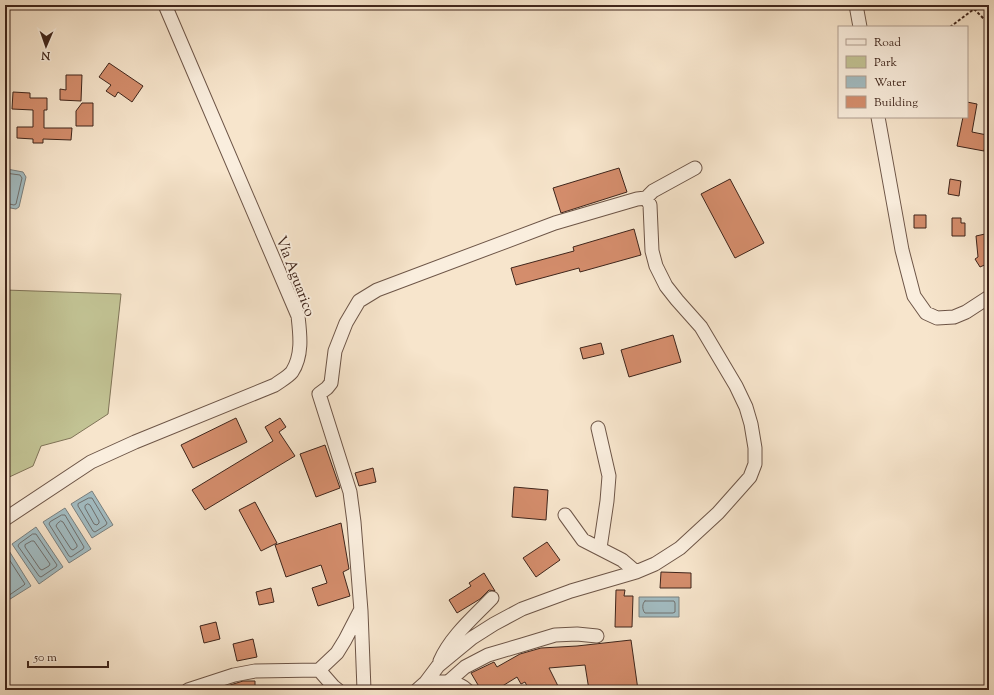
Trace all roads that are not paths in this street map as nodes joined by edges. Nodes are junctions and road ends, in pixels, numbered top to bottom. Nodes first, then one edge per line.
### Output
1 (165, 5) edge
2 (856, 5) edge
3 (860, 26) edge
4 (878, 118) edge
5 (695, 168) dead end
6 (646, 198) junction
7 (989, 297) edge
8 (598, 428) dead end
9 (565, 515) dead end
10 (5, 519) edge
11 (600, 548) junction
12 (636, 572) junction
13 (492, 598) dead end
14 (361, 611) junction
15 (597, 636) dead end
16 (438, 666) junction
17 (319, 670) junction
18 (448, 682) junction
19 (421, 686) edge
20 (188, 690) edge
21 (338, 690) edge
22 (364, 690) edge
23 (467, 690) edge

1 - 10 street, Vía Aguarico
2 - 3 street
4 - 7 street
5 - 6 street
6 - 12 street
6 - 14 street
8 - 11 street
9 - 11 street
11 - 12 street
12 - 16 street
13 - 16 street
14 - 17 street
14 - 22 street
15 - 18 street
16 - 19 street
17 - 20 street
17 - 21 street
18 - 19 street
18 - 23 street

